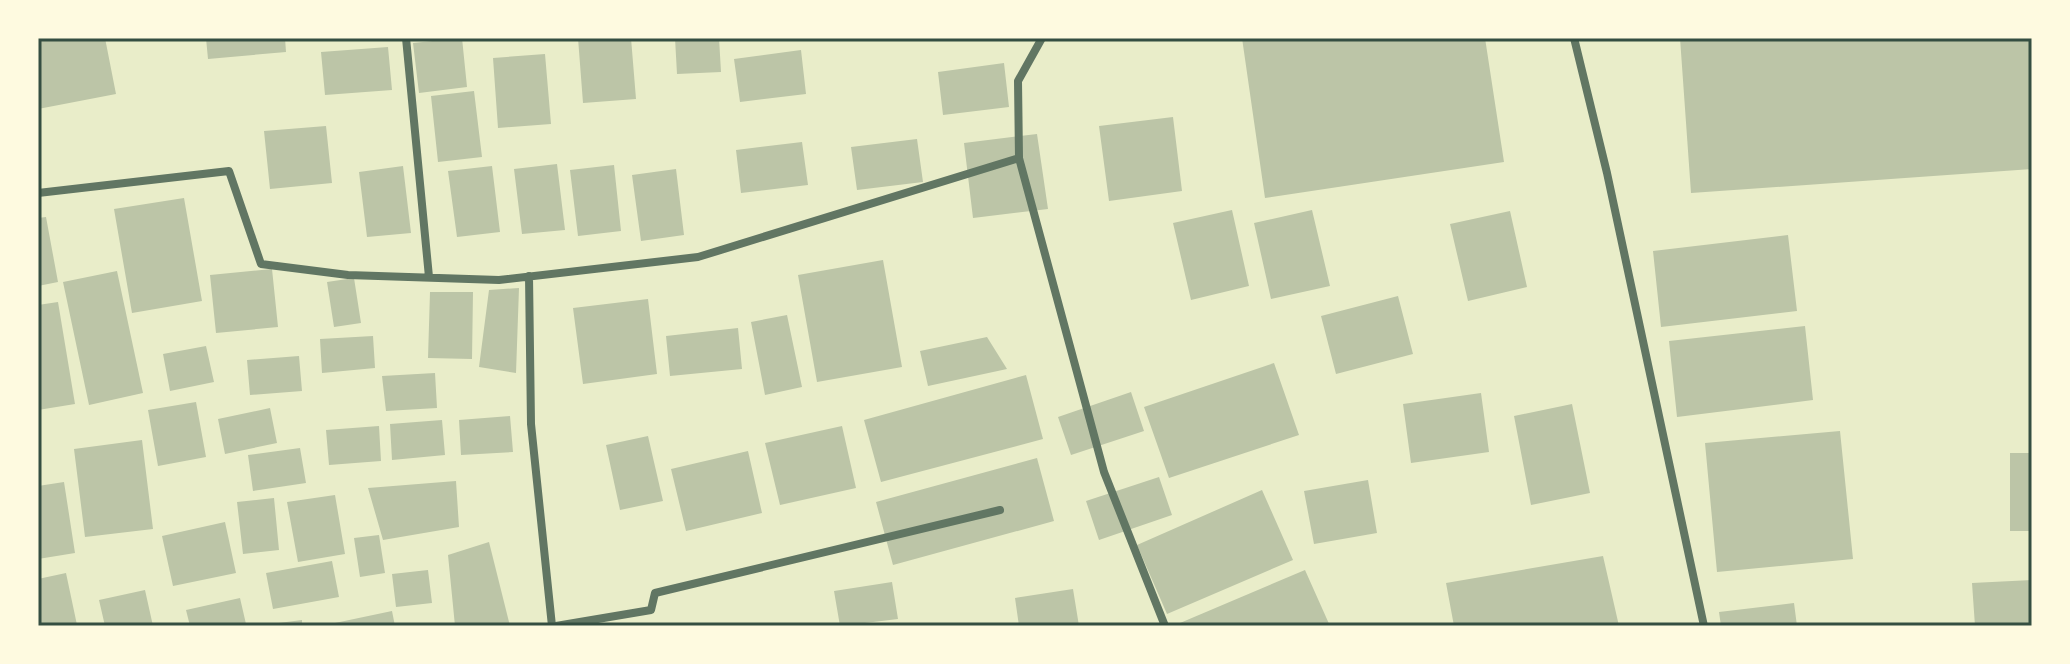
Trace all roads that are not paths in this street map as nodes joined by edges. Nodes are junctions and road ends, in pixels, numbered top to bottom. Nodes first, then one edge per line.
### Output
1 (406, 38) edge
2 (1042, 38) edge
3 (1574, 38) edge
4 (1019, 158) junction
5 (38, 193) edge
6 (529, 276) junction
7 (429, 277) junction
8 (1000, 510) dead end
9 (554, 626) edge
10 (1165, 626) edge
11 (1704, 626) edge

1 - 7 street
2 - 4 street
3 - 11 street
4 - 6 street
4 - 10 street
5 - 7 street
6 - 7 street
6 - 9 street
8 - 9 street

